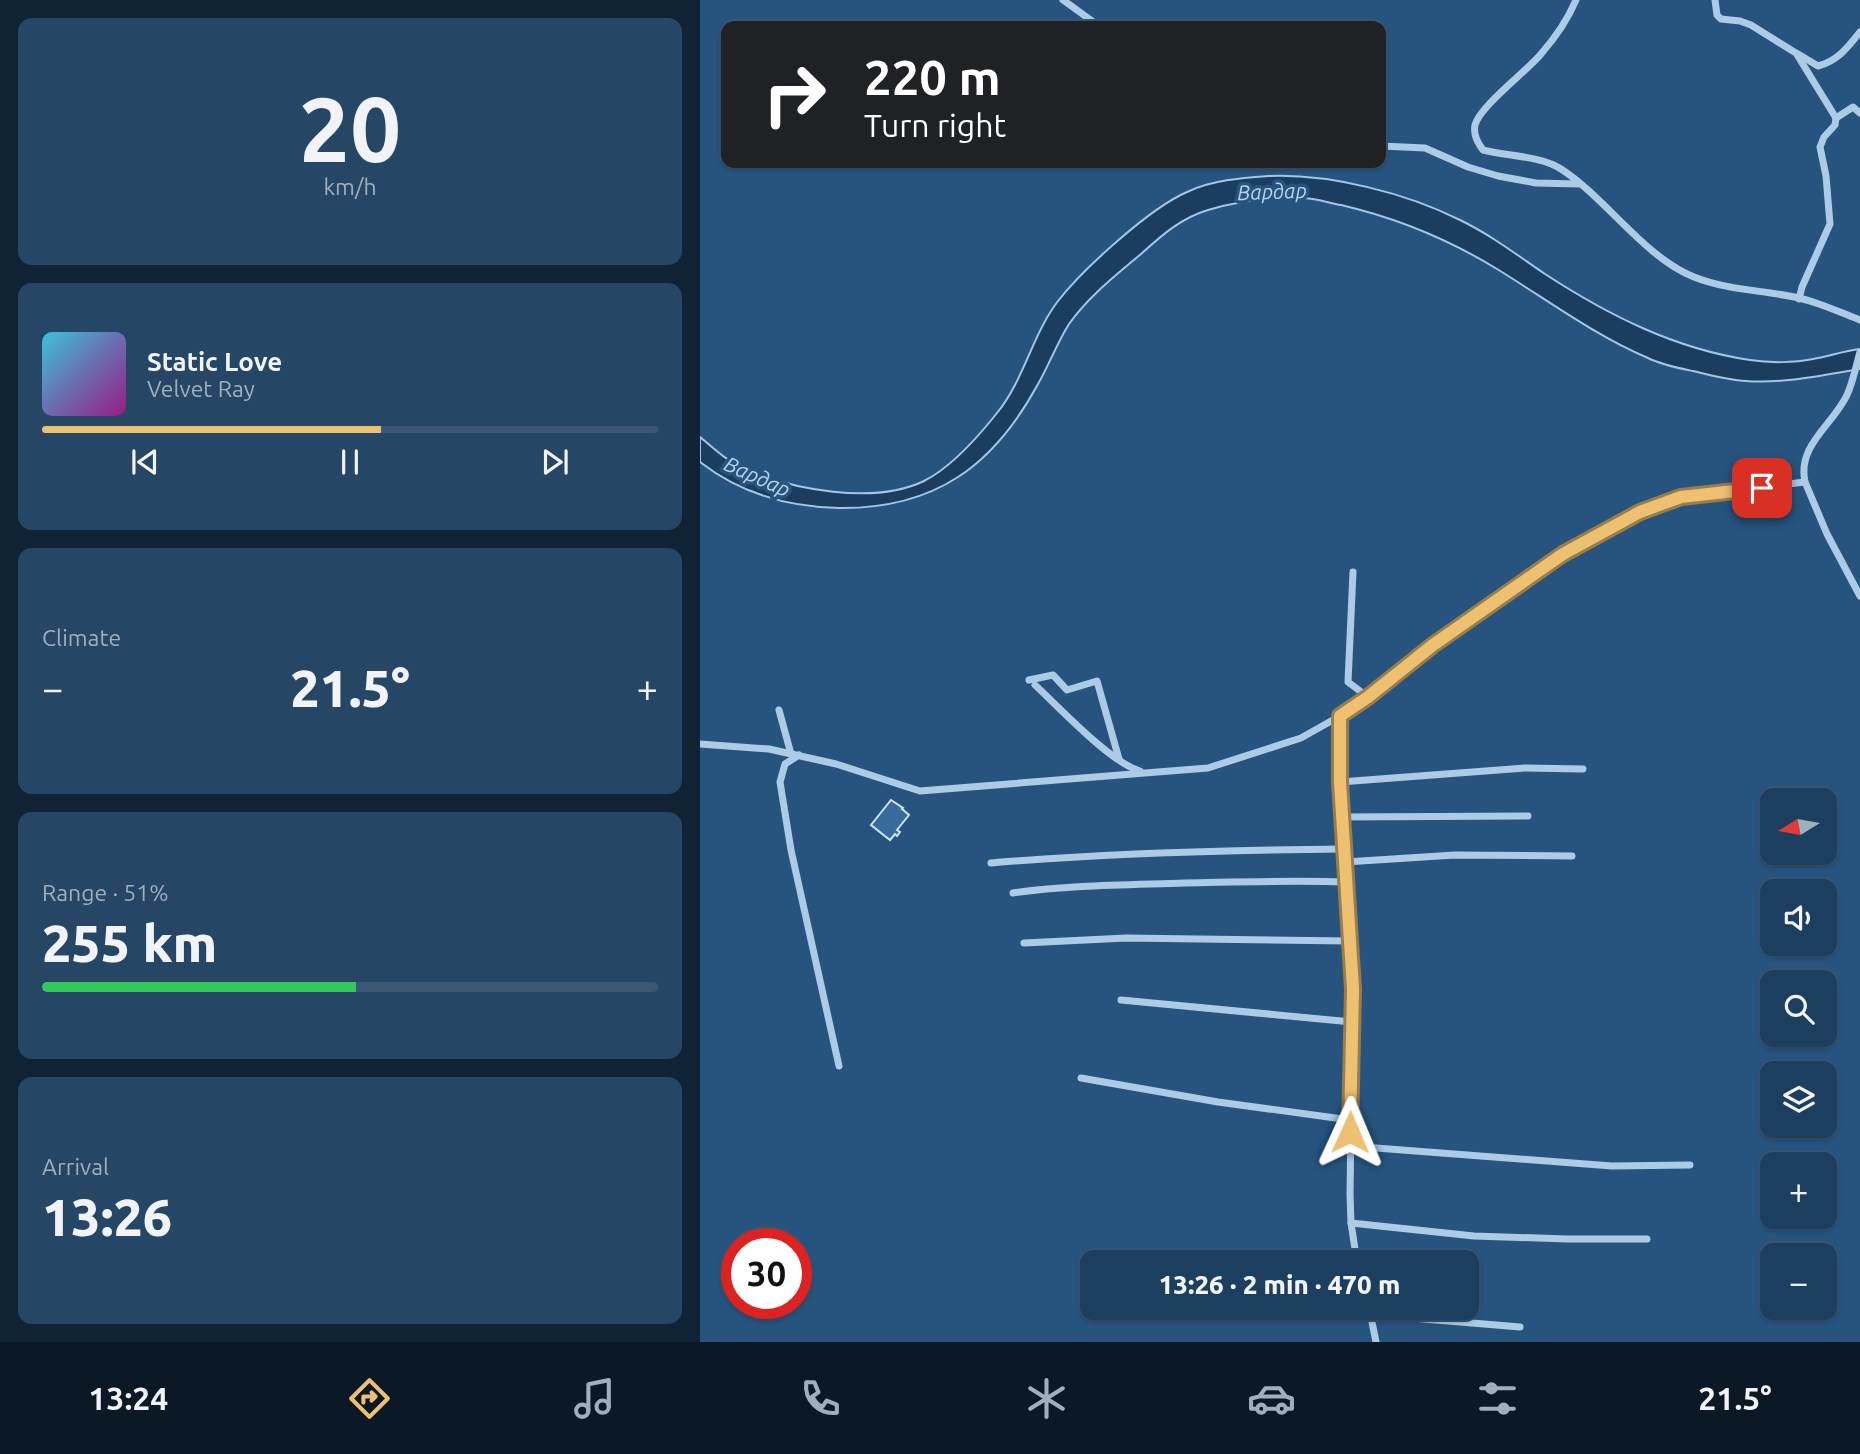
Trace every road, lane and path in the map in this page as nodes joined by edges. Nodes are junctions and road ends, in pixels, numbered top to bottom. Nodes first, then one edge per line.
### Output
1 (1063, 0) edge
2 (1576, 0) edge
3 (1715, 0) edge
4 (1092, 21) edge
5 (1860, 32) edge
6 (1796, 53) junction
7 (1860, 113) edge
8 (1836, 118) junction
9 (1386, 146) edge
10 (1579, 184) junction
11 (1799, 299) junction
12 (1860, 320) edge
13 (1860, 352) edge
14 (1805, 482) junction
15 (1353, 572) dead end
16 (1860, 596) edge
17 (1368, 697) junction
18 (779, 710) dead end
19 (1340, 716) junction
20 (700, 744) edge
21 (795, 755) junction
22 (1118, 759) junction
23 (1583, 769) dead end
24 (1148, 773) junction
25 (1340, 782) junction
26 (1342, 817) junction
27 (1528, 817) dead end
28 (1344, 849) junction
29 (1572, 856) dead end
30 (1345, 862) junction
31 (991, 863) dead end
32 (1346, 882) junction
33 (1013, 893) dead end
34 (1350, 941) junction
35 (1024, 943) dead end
36 (1121, 1000) dead end
37 (1352, 1022) junction
38 (839, 1066) dead end
39 (1081, 1078) dead end
40 (1350, 1120) junction
41 (1350, 1146) junction
42 (1690, 1165) dead end
43 (1351, 1223) junction
44 (1647, 1239) dead end
45 (1355, 1250) edge
46 (1372, 1320) edge
47 (1436, 1320) edge
48 (1520, 1327) dead end
49 (1376, 1342) edge

1 - 4 street
2 - 10 street
3 - 6 street
5 - 6 street
6 - 8 street
7 - 8 street
8 - 11 street
9 - 10 street
10 - 11 street
11 - 12 street
13 - 14 street
14 - 16 street
14 - 17 street
15 - 17 street
17 - 19 street
18 - 21 street
19 - 24 street
19 - 25 street
20 - 21 street
21 - 24 street
21 - 38 street
22 - 22 street
22 - 24 street
23 - 25 street
25 - 26 street
26 - 27 street
26 - 28 street
28 - 30 street
28 - 31 street
29 - 30 street
30 - 32 street
32 - 33 street
32 - 34 street
34 - 35 street
34 - 37 street
36 - 37 street
37 - 40 street
39 - 40 street
40 - 41 street
41 - 42 street
41 - 43 street
43 - 44 street
43 - 45 street
46 - 49 street
47 - 48 street

